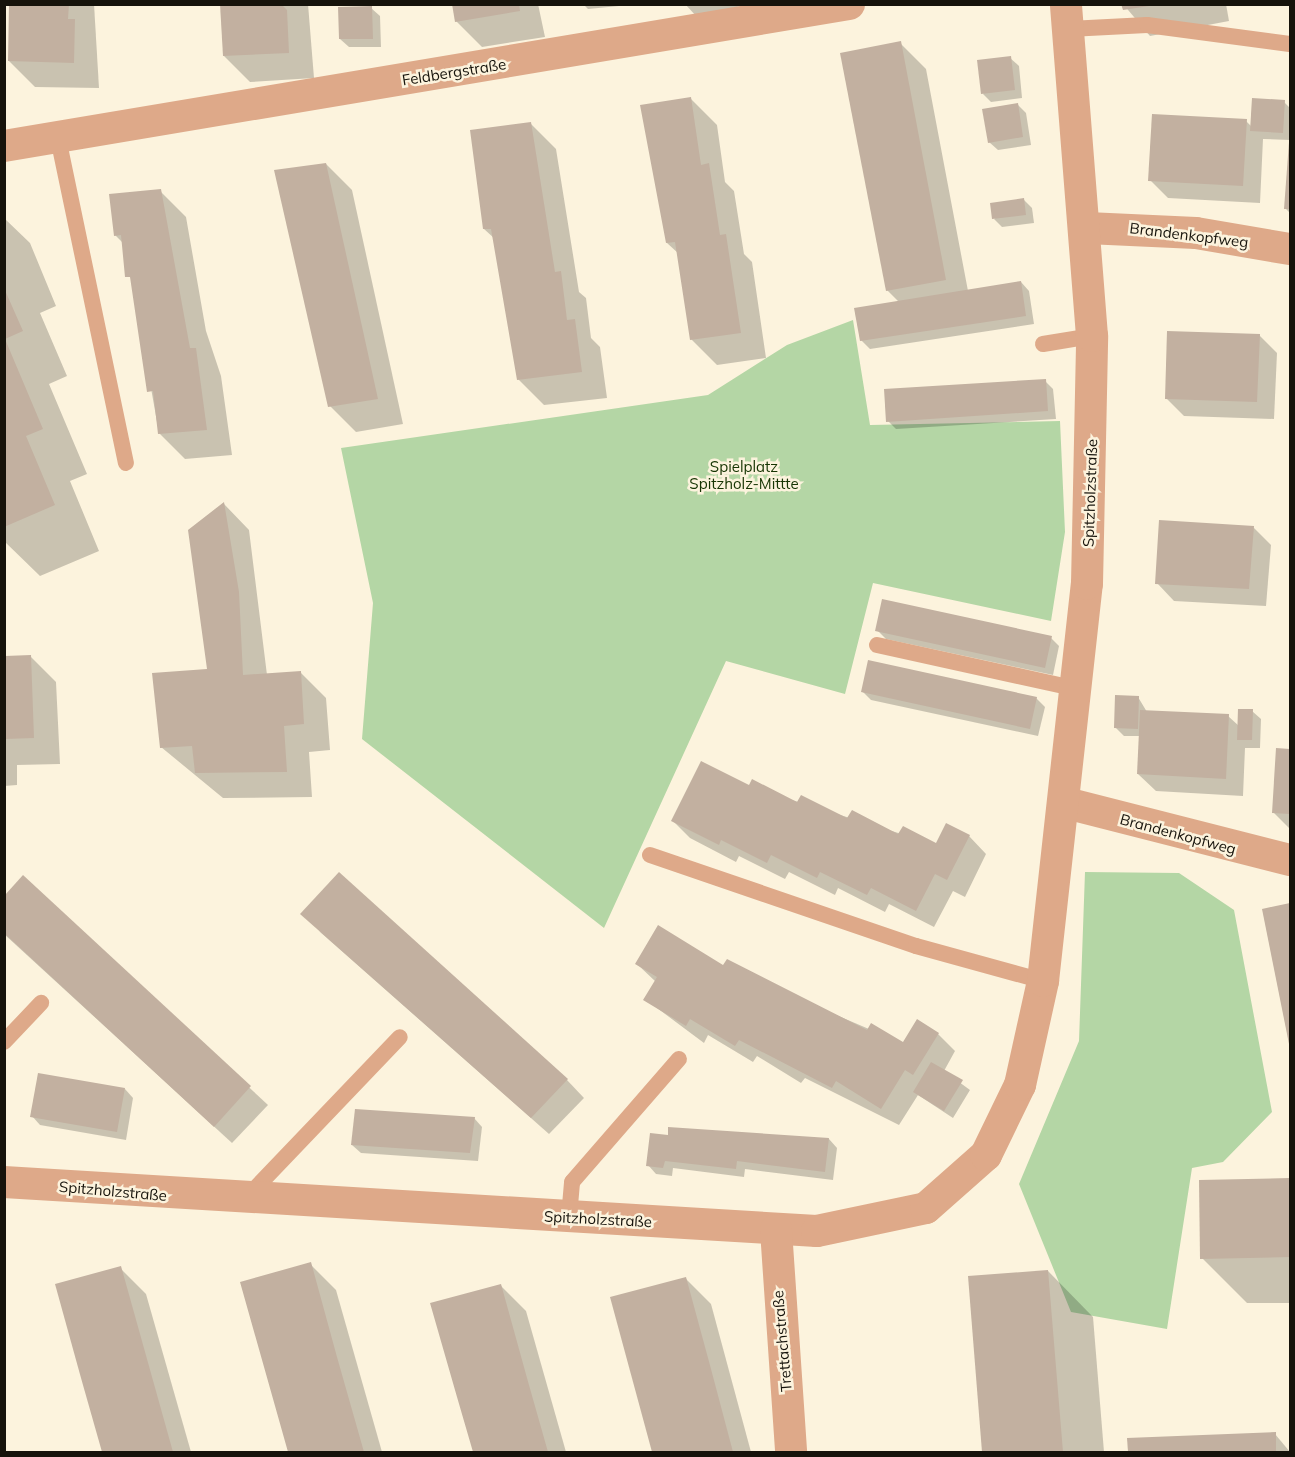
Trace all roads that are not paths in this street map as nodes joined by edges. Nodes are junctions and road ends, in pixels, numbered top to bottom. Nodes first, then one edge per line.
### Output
1 (849, 4) edge
2 (1067, 17) edge
3 (1290, 44) edge
4 (58, 138) junction
5 (4, 146) edge
6 (1087, 228) junction
7 (1290, 249) edge
8 (1092, 336) junction
9 (1043, 344) dead end
10 (126, 463) dead end
11 (877, 645) dead end
12 (1077, 689) junction
13 (1066, 803) junction
14 (651, 855) dead end
15 (1290, 860) edge
16 (1043, 981) junction
17 (41, 1003) dead end
18 (400, 1037) dead end
19 (4, 1042) edge
20 (679, 1059) dead end
21 (4, 1182) edge
22 (244, 1200) junction
23 (569, 1217) junction
24 (776, 1230) junction
25 (791, 1452) edge

1 - 4 street, Feldbergstraße
2 - 3 lane
2 - 6 street, Spitzholzstraße
4 - 5 street, Feldbergstraße
4 - 10 lane
6 - 7 street, Brandenkopfweg
6 - 8 street, Spitzholzstraße
8 - 9 lane
8 - 12 street, Spitzholzstraße
11 - 12 lane
12 - 13 street, Spitzholzstraße
13 - 15 street, Brandenkopfweg
13 - 16 street, Spitzholzstraße
14 - 16 lane
16 - 24 street, Spitzholzstraße
17 - 19 lane
18 - 22 lane
20 - 23 lane
21 - 22 street, Spitzholzstraße
22 - 23 street, Spitzholzstraße
23 - 24 street, Spitzholzstraße
24 - 25 street, Trettachstraße

